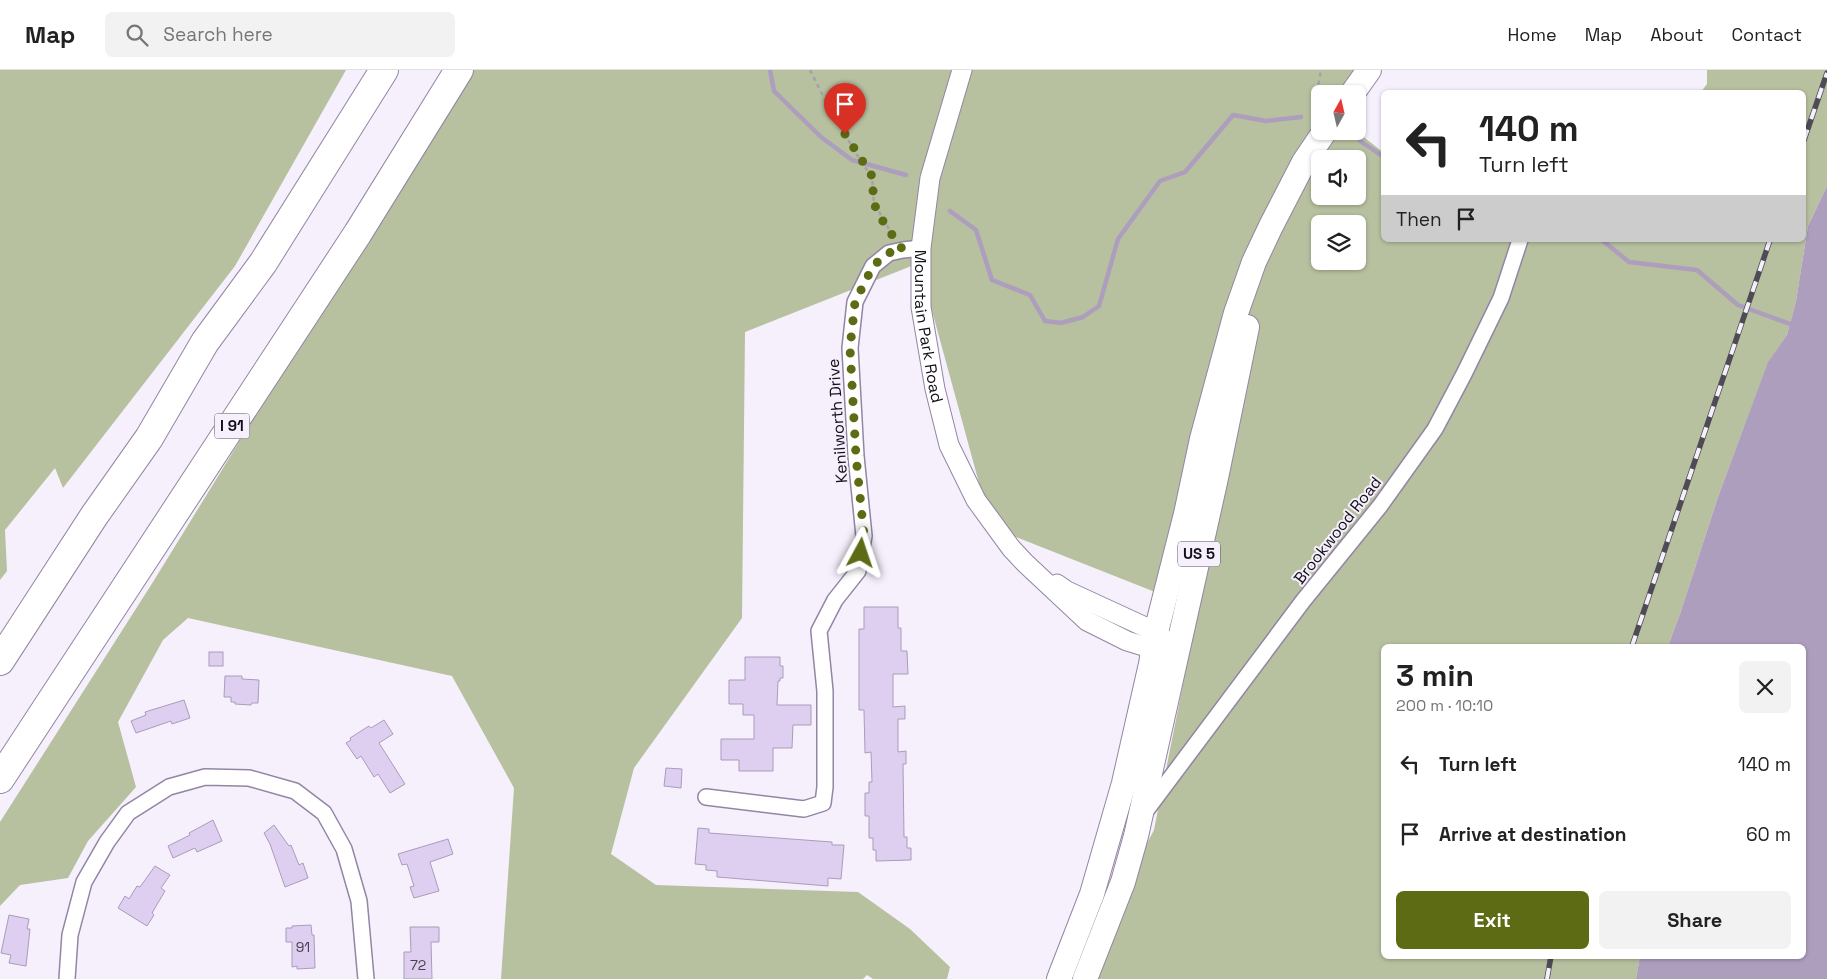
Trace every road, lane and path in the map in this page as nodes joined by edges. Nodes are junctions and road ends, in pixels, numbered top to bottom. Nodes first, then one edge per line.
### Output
1 (384, 70) edge
2 (458, 70) edge
3 (810, 70) edge
4 (962, 70) edge
5 (1369, 70) edge
6 (1358, 85) edge
7 (1318, 140) edge
8 (1271, 226) junction
9 (1519, 242) edge
10 (921, 248) junction
11 (903, 250) junction
12 (1155, 640) junction
13 (1177, 652) junction
14 (0, 661) edge
15 (0, 779) edge
16 (706, 798) dead end
17 (1140, 819) junction
18 (67, 979) edge
19 (366, 979) edge
20 (1059, 979) edge
21 (1085, 979) edge

1 - 14 highway
2 - 15 highway, I 91
3 - 11 path
4 - 10 street, Mountain Park Road
5 - 6 main road
7 - 8 main road, US 5
8 - 12 main road, US 5
8 - 13 main road, US 5
9 - 17 street, Brookwood Road
10 - 11 street, Kenilworth Drive
10 - 12 street, Mountain Park Road
11 - 16 street, Kenilworth Drive
12 - 13 street, Mountain Park Road
12 - 20 main road, US 5
13 - 17 main road, US 5
17 - 21 main road, US 5
18 - 19 street

